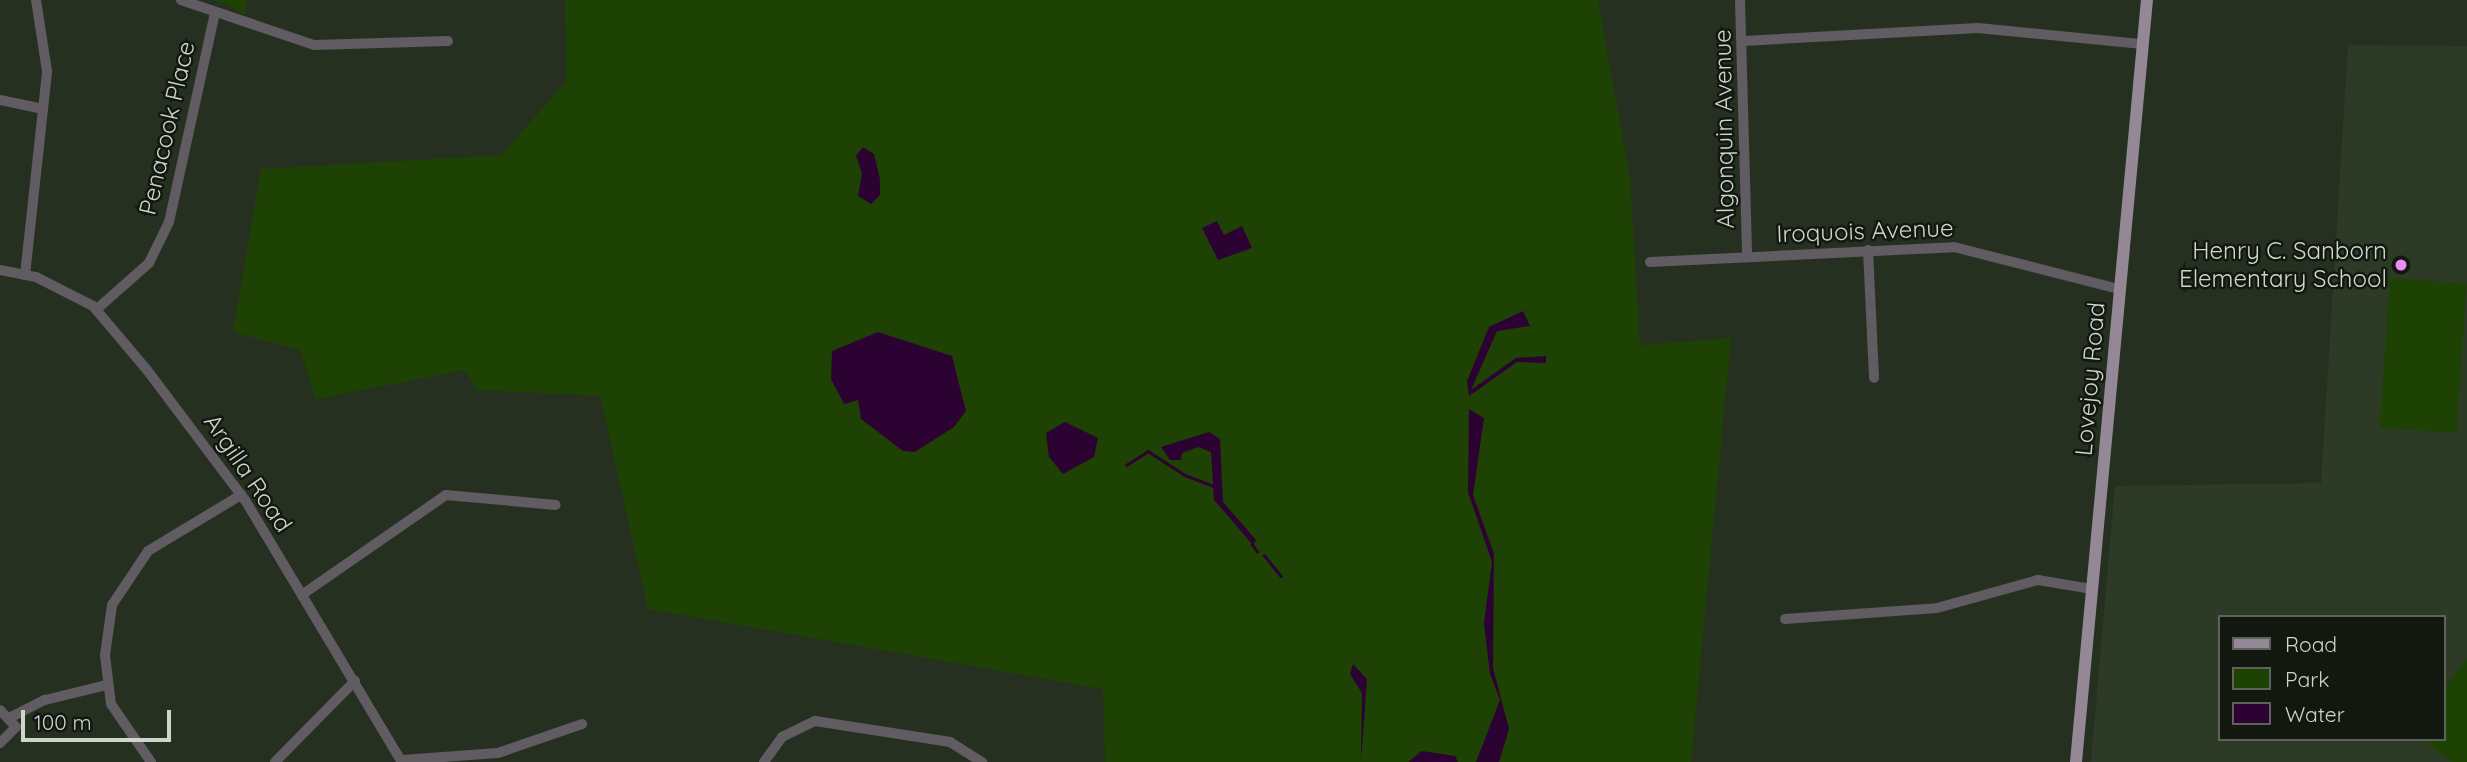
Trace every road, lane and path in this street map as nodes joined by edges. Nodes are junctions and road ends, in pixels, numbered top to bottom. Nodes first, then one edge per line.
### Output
1 (36, 0) edge
2 (181, 0) edge
3 (1740, 0) edge
4 (2147, 0) edge
5 (215, 13) junction
6 (449, 41) dead end
7 (1744, 41) junction
8 (2143, 44) junction
9 (0, 100) edge
10 (43, 109) junction
11 (1868, 250) junction
12 (1747, 257) junction
13 (1650, 262) dead end
14 (0, 270) edge
15 (25, 275) junction
16 (2119, 289) junction
17 (97, 309) junction
18 (1874, 379) dead end
19 (241, 495) junction
20 (556, 505) dead end
21 (2092, 589) junction
22 (303, 594) junction
23 (1784, 619) dead end
24 (355, 681) junction
25 (107, 685) junction
26 (0, 710) edge
27 (13, 716) junction
28 (582, 724) dead end
29 (0, 743) edge
30 (402, 761) edge
31 (151, 762) edge
32 (275, 762) edge
33 (764, 762) edge
34 (982, 762) edge
35 (2076, 762) edge

1 - 10 street
2 - 5 street
3 - 7 street, Algonquin Avenue
4 - 8 main road, Lovejoy Road
5 - 6 street
5 - 17 street, Penacook Place
7 - 8 street
7 - 12 street, Algonquin Avenue
8 - 16 main road, Lovejoy Road
9 - 10 street
10 - 15 street
11 - 12 street, Iroquois Avenue
11 - 16 street, Iroquois Avenue
11 - 18 street
12 - 13 street, Iroquois Avenue
14 - 15 street, Argilla Road
15 - 17 street, Argilla Road
16 - 21 main road, Lovejoy Road
17 - 19 street, Argilla Road
19 - 22 street, Argilla Road
19 - 25 street
20 - 22 street
21 - 23 street
21 - 35 main road, Lovejoy Road
22 - 24 street, Argilla Road
24 - 30 street, Argilla Road
24 - 32 street
25 - 27 street
25 - 31 street
26 - 27 street
27 - 29 street
28 - 30 street
33 - 34 street

